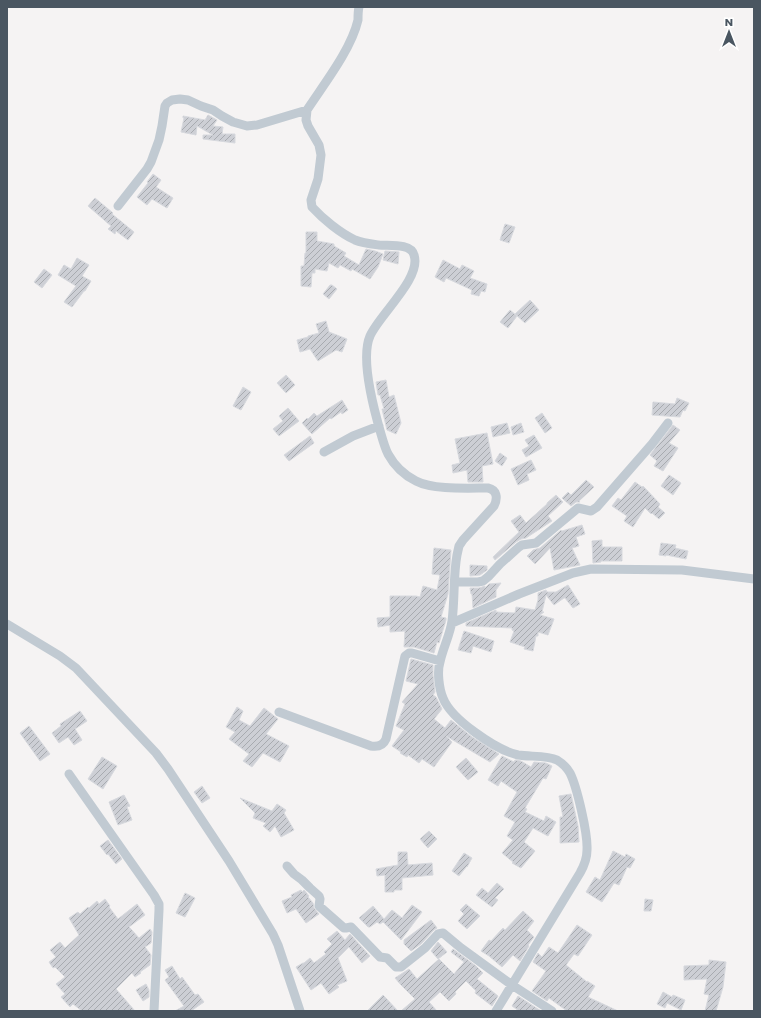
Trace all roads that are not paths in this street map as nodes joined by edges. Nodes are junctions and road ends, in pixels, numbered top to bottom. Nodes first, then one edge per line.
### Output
1 (359, 7) edge
2 (307, 110) junction
3 (118, 206) dead end
4 (668, 423) dead end
5 (378, 426) junction
6 (324, 452) dead end
7 (754, 579) edge
8 (455, 582) junction
9 (452, 623) junction
10 (7, 624) edge
11 (440, 661) junction
12 (279, 712) dead end
13 (68, 774) dead end
14 (287, 866) dead end
15 (512, 985) junction
16 (154, 1011) edge
17 (300, 1011) edge
18 (496, 1011) edge
19 (552, 1011) edge

1 - 2 street
2 - 3 street
2 - 5 street
4 - 8 street
5 - 6 street
5 - 8 street
7 - 9 street
8 - 9 street
9 - 11 street
10 - 17 street
11 - 12 street
11 - 15 street
13 - 16 street
14 - 15 street
15 - 18 street
15 - 19 street

